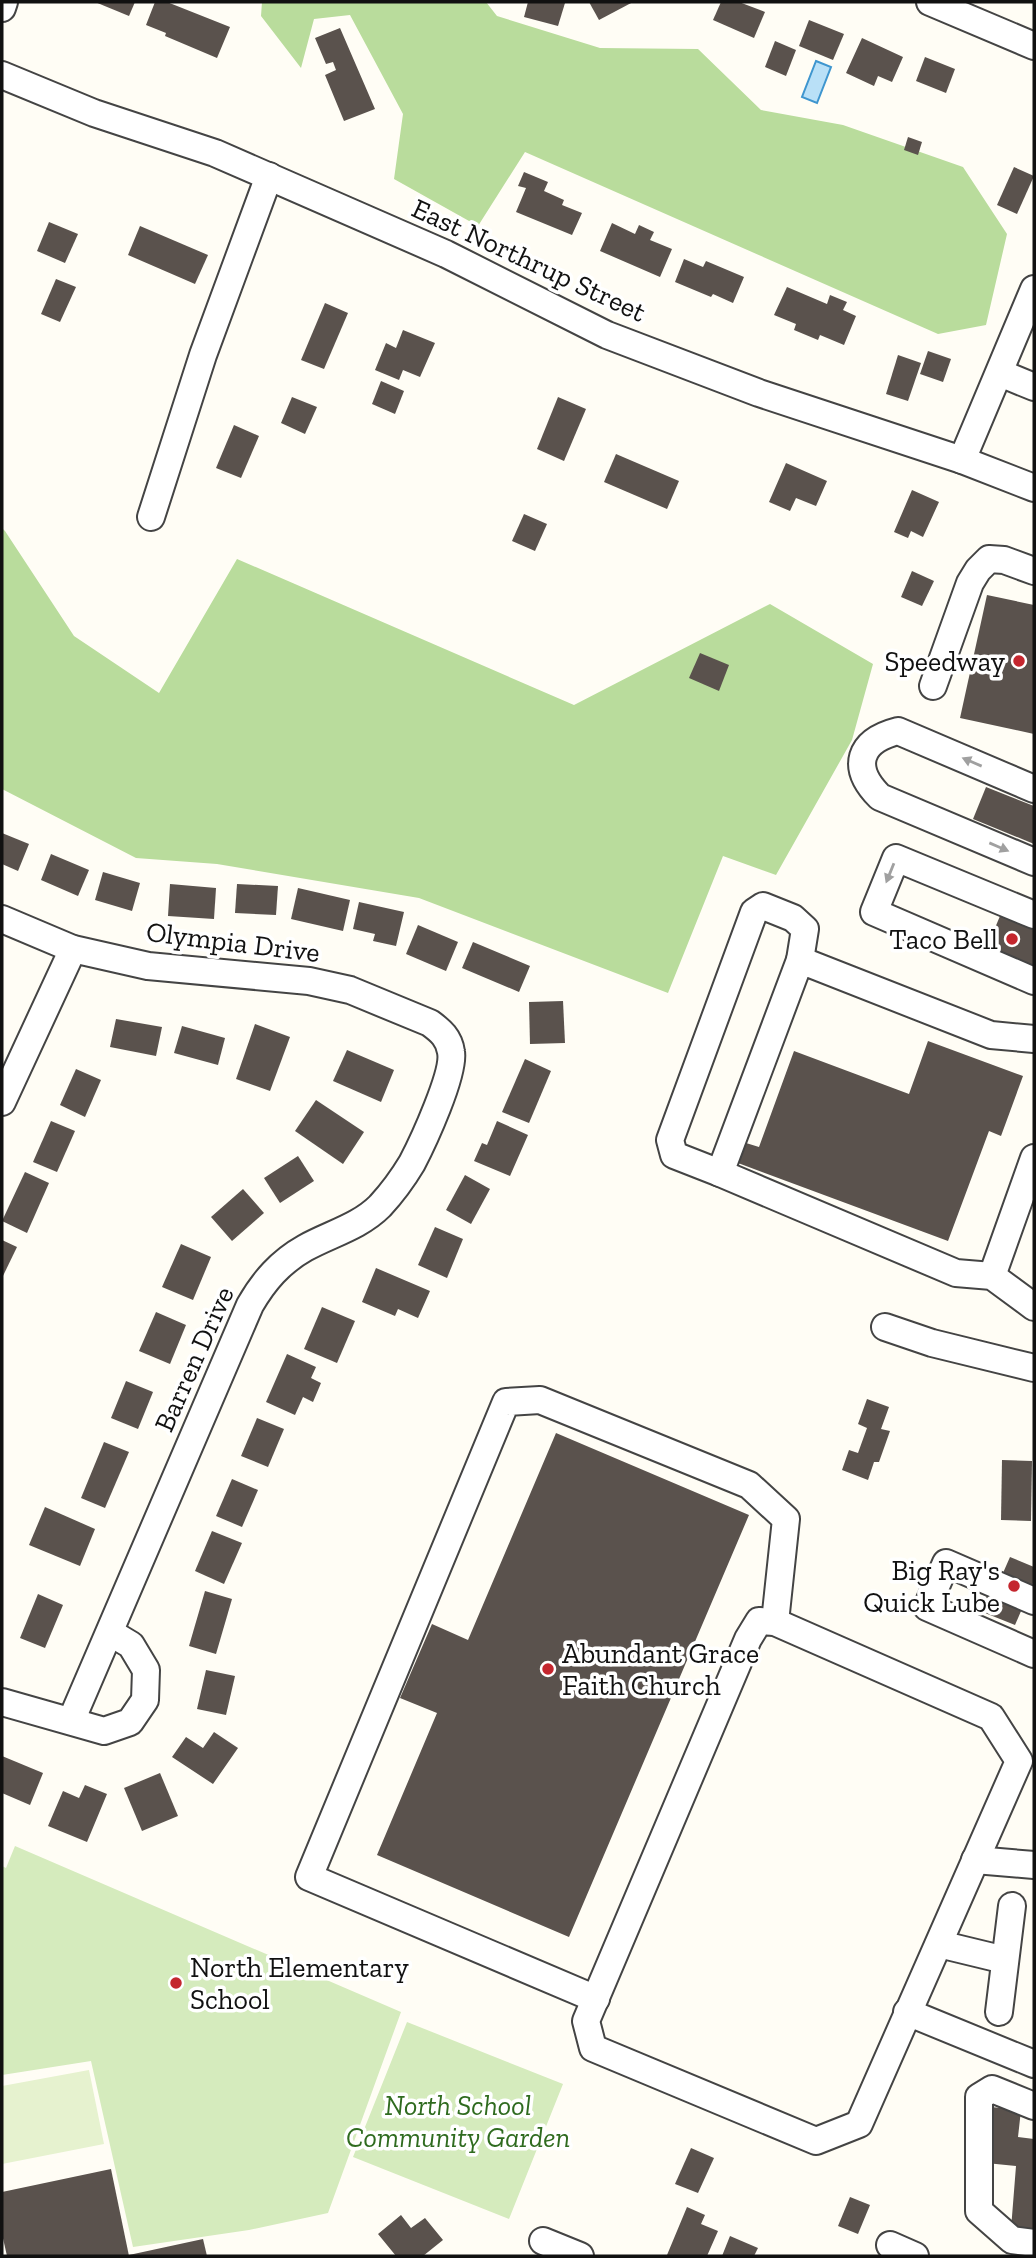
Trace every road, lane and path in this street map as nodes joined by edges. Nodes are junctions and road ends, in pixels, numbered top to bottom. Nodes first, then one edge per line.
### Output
1 (5, 2) edge
2 (930, 2) edge
3 (2, 8) edge
4 (1034, 46) edge
5 (2, 75) edge
6 (269, 176) junction
7 (1034, 289) edge
8 (1000, 373) junction
9 (1034, 387) edge
10 (962, 460) junction
11 (1034, 488) edge
12 (151, 517) dead end
13 (1034, 571) edge
14 (933, 686) dead end
15 (1034, 789) edge
16 (1034, 862) edge
17 (1034, 915) edge
18 (2, 919) edge
19 (73, 949) junction
20 (800, 960) junction
21 (1034, 981) edge
22 (1034, 1038) edge
23 (449, 1042) joint
24 (2, 1102) edge
25 (1034, 1158) edge
26 (720, 1173) junction
27 (992, 1276) junction
28 (1034, 1307) edge
29 (885, 1327) dead end
30 (1034, 1368) edge
31 (1034, 1601) edge
32 (775, 1622) junction
33 (111, 1633) junction
34 (1034, 1654) edge
35 (2, 1702) edge
36 (71, 1721) junction
37 (975, 1860) junction
38 (1034, 1864) edge
39 (1012, 1906) dead end
40 (939, 1944) junction
41 (1005, 1960) junction
42 (596, 1999) junction
43 (907, 2012) junction
44 (999, 2012) dead end
45 (1034, 2064) edge
46 (1034, 2106) edge
47 (543, 2241) dead end
48 (1034, 2243) edge
49 (890, 2245) dead end
50 (580, 2256) edge
51 (915, 2256) edge

1 - 3 street
2 - 4 street
5 - 6 street, East Northrup Street
6 - 10 street, East Northrup Street
6 - 12 street
7 - 8 street
8 - 9 street
8 - 10 street
10 - 11 street, East Northrup Street
13 - 14 street
15 -> 16 street
17 -> 21 street
18 - 19 street, Olympia Drive
19 - 23 street, Olympia Drive
19 - 24 street
20 - 22 street
20 - 26 street
20 - 26 street
23 - 33 street, Barren Drive
25 - 27 street
26 - 27 street
27 - 28 street
29 - 30 street
31 - 34 street
32 - 37 street
32 - 42 street
32 - 42 street
33 - 36 street, Barren Drive
33 - 36 street
35 - 36 street
37 - 38 street
37 - 40 street
39 - 41 street
40 - 41 street
40 - 43 street
41 - 44 street
42 - 43 street
43 - 45 street
46 - 48 street
47 - 50 street
49 - 51 street

